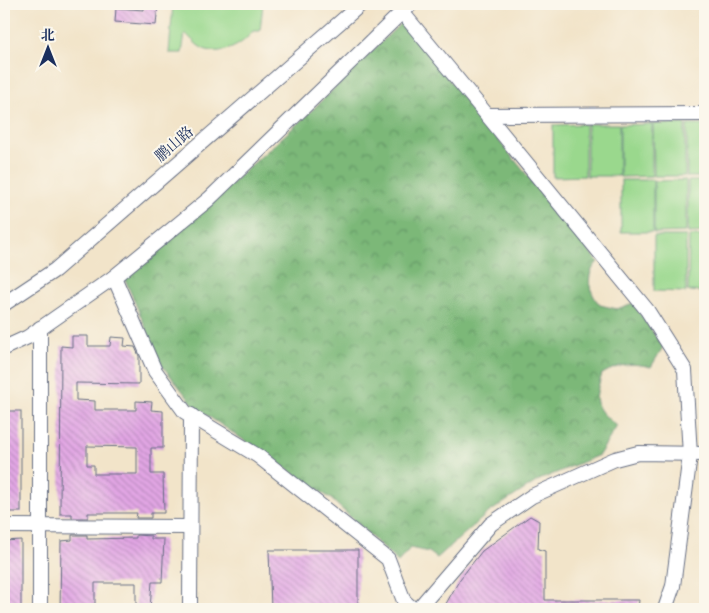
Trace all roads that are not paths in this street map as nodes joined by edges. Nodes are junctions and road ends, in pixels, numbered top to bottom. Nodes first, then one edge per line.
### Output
1 (361, 4) edge
2 (406, 8) edge
3 (487, 114) junction
4 (705, 114) edge
5 (114, 277) junction
6 (4, 304) edge
7 (40, 328) junction
8 (4, 348) edge
9 (191, 415) junction
10 (705, 454) edge
11 (690, 455) junction
12 (4, 526) edge
13 (40, 526) junction
14 (190, 527) junction
15 (40, 609) edge
16 (190, 609) edge
17 (414, 609) edge
18 (418, 609) edge
19 (665, 609) edge

1 - 6 street, 鹏山路
2 - 3 street
2 - 5 street
3 - 4 street
3 - 11 street
5 - 7 street
5 - 9 street
7 - 8 street
7 - 13 street
9 - 14 street
9 - 17 street
10 - 11 street
11 - 18 street
11 - 19 street
12 - 13 street
13 - 14 street
13 - 15 street
14 - 16 street

